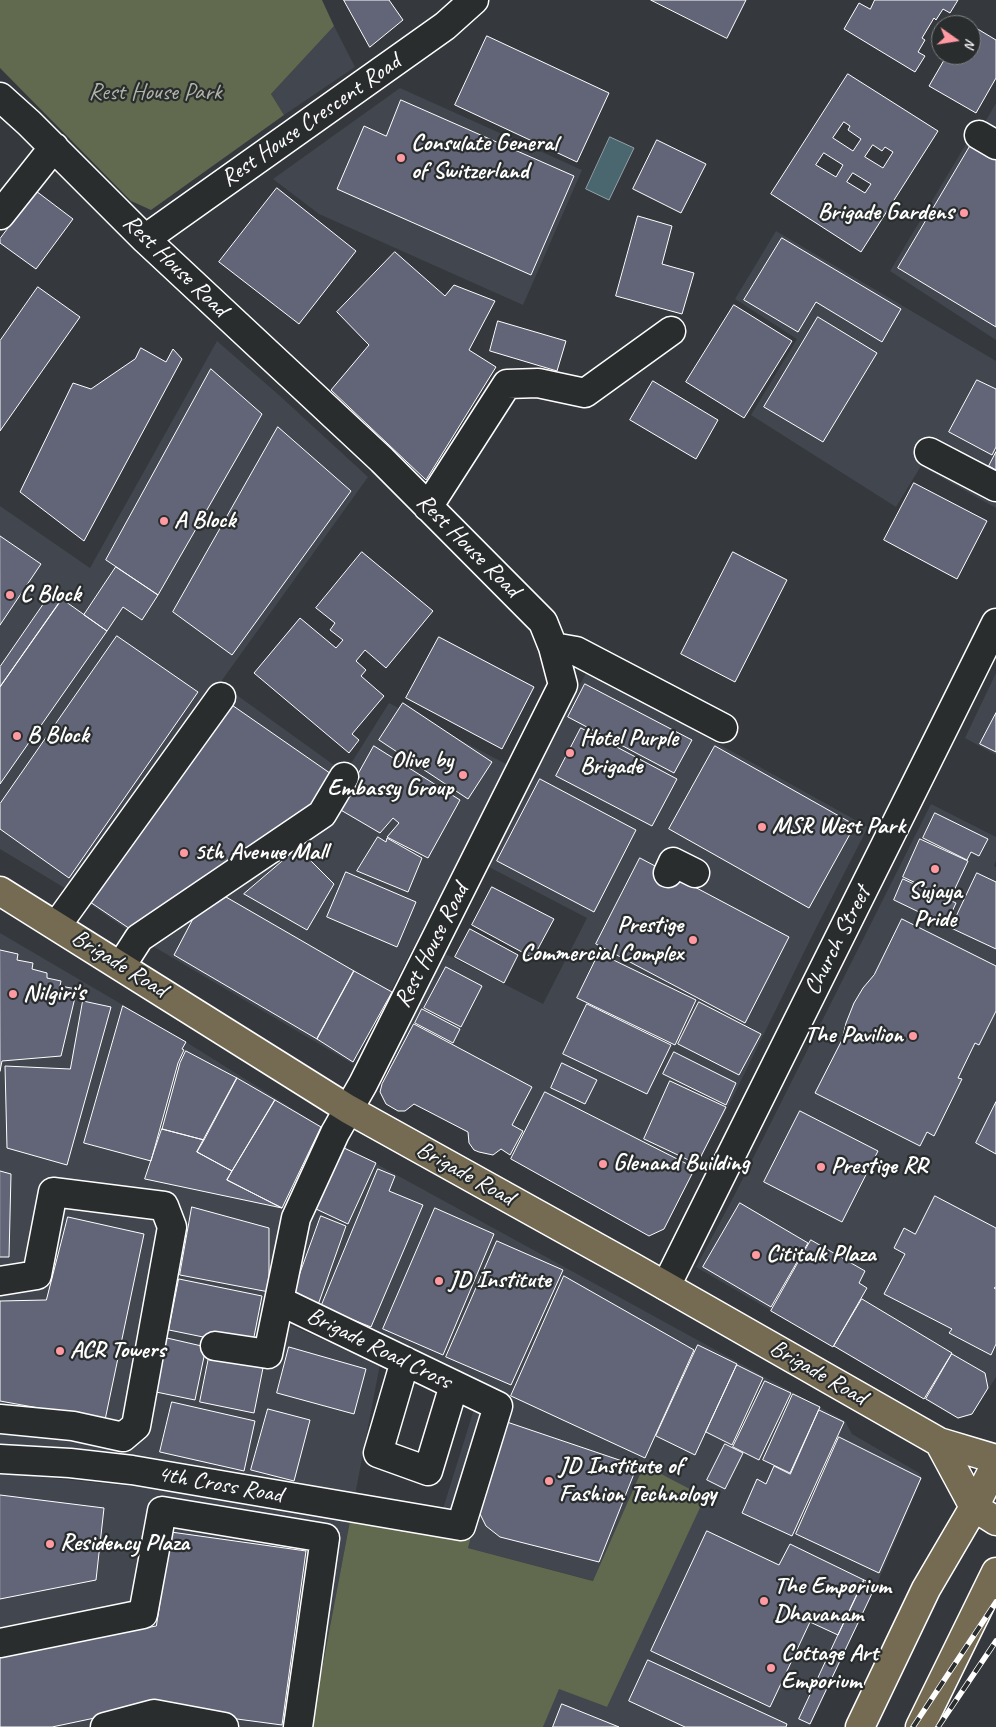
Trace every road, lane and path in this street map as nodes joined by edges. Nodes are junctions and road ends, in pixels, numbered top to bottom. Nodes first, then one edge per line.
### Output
1 (474, 0) edge
2 (5, 108) edge
3 (54, 147) junction
4 (0, 215) edge
5 (145, 238) junction
6 (671, 331) dead end
7 (929, 452) dead end
8 (996, 487) edge
9 (428, 506) junction
10 (996, 623) edge
11 (553, 647) junction
12 (221, 697) dead end
13 (723, 728) dead end
14 (344, 778) dead end
15 (668, 873) dead end
16 (695, 874) dead end
17 (0, 891) edge
18 (57, 926) junction
19 (121, 966) junction
20 (348, 1109) junction
21 (0, 1281) edge
22 (666, 1286) junction
23 (280, 1301) junction
24 (216, 1346) dead end
25 (405, 1361) junction
26 (454, 1385) junction
27 (0, 1419) edge
28 (73, 1426) junction
29 (939, 1442) junction
30 (0, 1459) edge
31 (996, 1459) edge
32 (70, 1463) junction
33 (996, 1464) edge
34 (985, 1514) edge
35 (438, 1522) joint
36 (996, 1572) edge
37 (0, 1642) edge
38 (105, 1727) edge
39 (224, 1727) edge
40 (298, 1727) edge
41 (860, 1727) edge
42 (920, 1727) edge

1 - 5 street, Rest House Crescent Road
2 - 3 street, Rest House Road
3 - 4 street
3 - 5 street, Rest House Road
5 - 9 street, Rest House Road
6 - 9 street
7 - 8 street
9 - 11 street, Rest House Road
10 - 22 street, Church Street
11 - 13 street
11 - 20 street, Rest House Road
12 - 18 street
14 - 19 street
15 - 16 street
17 - 18 main road, Brigade Road
18 - 19 main road, Brigade Road
19 - 20 main road, Brigade Road
20 - 22 main road, Brigade Road
20 - 23 street, Brigade Road Cross
21 - 28 street
22 - 29 main road, Brigade Road
23 - 24 street, Brigade Road Cross
23 - 25 street, Brigade Road Cross
25 - 26 street, Brigade Road Cross
25 - 26 street
26 - 35 street, Brigade Road Cross
27 - 28 street
28 - 32 street
29 - 31 main road, Brigade Road
29 - 34 main road
30 - 32 street, 4th Cross Road
32 - 35 street, 4th Cross Road
33 - 34 main road
34 - 41 main road
36 - 42 main road
37 - 40 street
38 - 39 street

